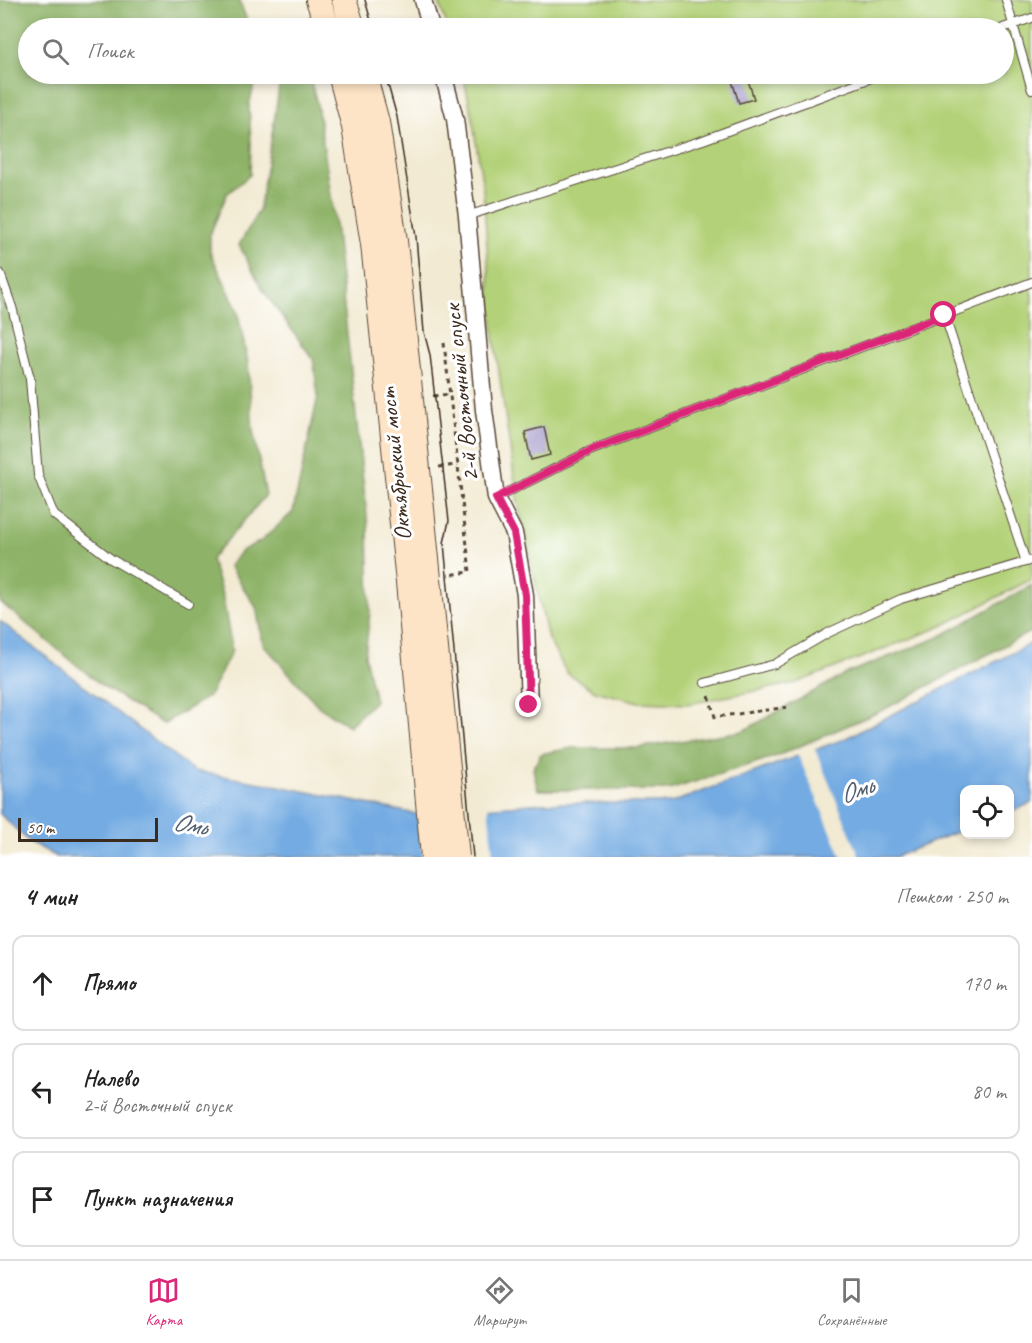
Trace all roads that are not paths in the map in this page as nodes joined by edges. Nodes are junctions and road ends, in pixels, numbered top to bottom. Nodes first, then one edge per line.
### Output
1 (318, 0) edge
2 (344, 0) edge
3 (423, 0) edge
4 (1006, 0) edge
5 (324, 18) edge
6 (349, 18) edge
7 (428, 18) edge
8 (1011, 18) edge
9 (1032, 18) edge
10 (1014, 25) edge
11 (1014, 28) edge
12 (343, 84) edge
13 (367, 84) edge
14 (446, 84) edge
15 (855, 84) edge
16 (1032, 90) edge
17 (467, 216) junction
18 (0, 273) edge
19 (1032, 282) edge
20 (944, 315) junction
21 (496, 498) junction
22 (1029, 561) edge
23 (188, 604) dead end
24 (705, 683) road end
25 (529, 705) dead end
26 (433, 857) edge
27 (457, 857) edge

1 - 5 main road
2 - 6 main road
3 - 7 street
4 - 8 lane
9 - 10 lane
11 - 16 lane
12 - 26 main road, Октябрьский мост, bridge
13 - 27 main road, Октябрьский мост, bridge
14 - 17 street, 2-й Восточный спуск
15 - 17 lane
17 - 21 street, 2-й Восточный спуск
18 - 23 lane
19 - 20 lane
20 - 21 lane
20 - 22 lane
21 - 25 street, 2-й Восточный спуск
22 - 24 lane

